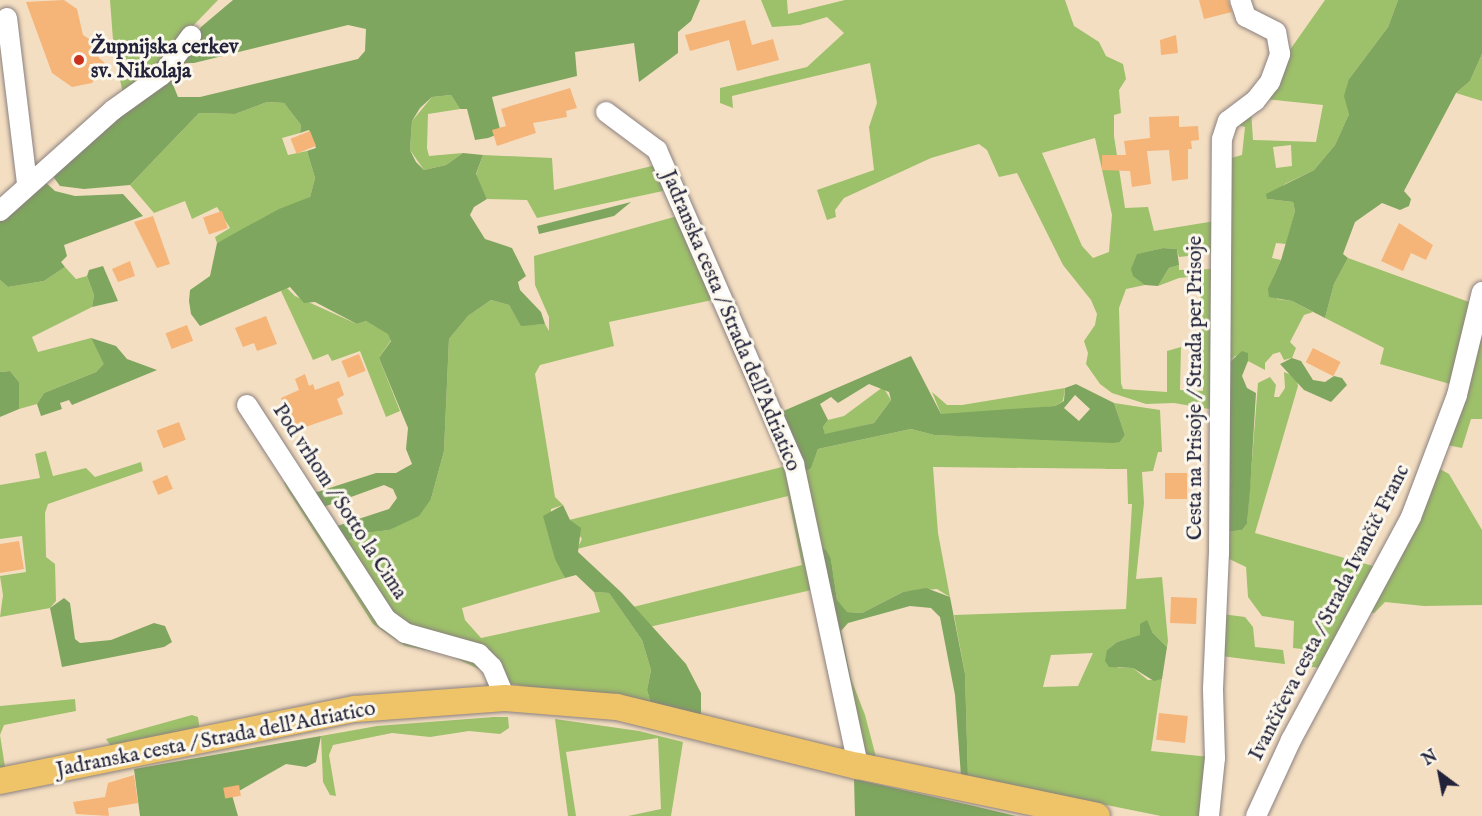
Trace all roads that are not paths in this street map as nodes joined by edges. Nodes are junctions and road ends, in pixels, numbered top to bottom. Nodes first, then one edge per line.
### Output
1 (1240, 0) edge
2 (7, 18) dead end
3 (191, 36) dead end
4 (606, 112) dead end
5 (27, 184) junction
6 (0, 211) edge
7 (1482, 292) edge
8 (247, 405) dead end
9 (506, 698) junction
10 (858, 766) junction
11 (0, 781) edge
12 (1097, 816) edge
13 (1209, 816) edge
14 (1256, 816) edge

1 - 13 street, Cesta na Prisoje / Strada per Prisoje
2 - 5 street
3 - 5 street
4 - 10 street, Jadranska cesta / Strada dell'Adriatico
5 - 6 street
7 - 14 street, Ivančičeva cesta / Strada Ivančič Franc
8 - 9 street, Pod vrhom / Sotto la Cima
9 - 10 main road, Jadranska cesta / Strada dell'Adriatico
9 - 11 main road, Jadranska cesta / Strada dell'Adriatico
10 - 12 main road, Jadranska cesta / Strada dell'Adriatico

